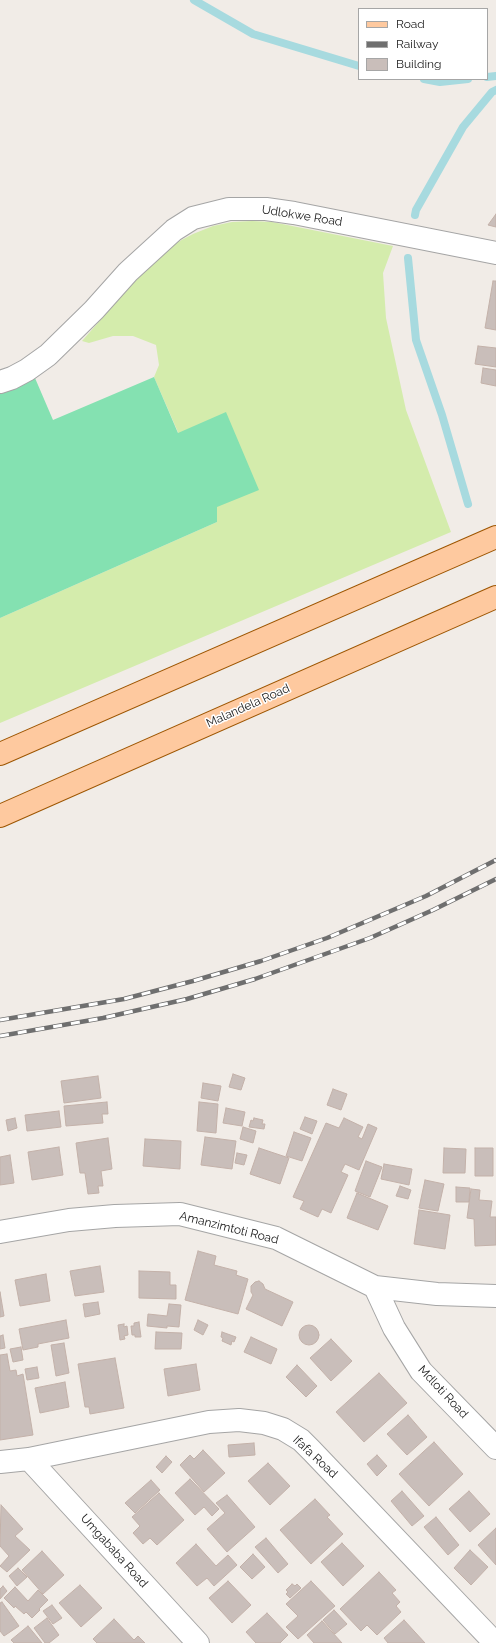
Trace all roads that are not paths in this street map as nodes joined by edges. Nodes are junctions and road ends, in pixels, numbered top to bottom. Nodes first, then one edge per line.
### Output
1 (496, 253) edge
2 (0, 382) edge
3 (496, 537) edge
4 (496, 597) edge
5 (0, 754) edge
6 (0, 816) edge
7 (0, 1232) edge
8 (375, 1287) junction
9 (496, 1296) edge
10 (496, 1448) edge
11 (30, 1459) junction
12 (0, 1462) edge
13 (488, 1636) edge
14 (198, 1643) edge

1 - 2 street, Udlokwe Road
3 - 5 main road
4 - 6 main road, Malandela Road
7 - 8 street, Amanzimtoti Road
8 - 9 street, Amanzimtoti Road
8 - 10 street, Mdloti Road
11 - 12 street, Ifafa Road
11 - 13 street, Ifafa Road
11 - 14 street, Umgababa Road

